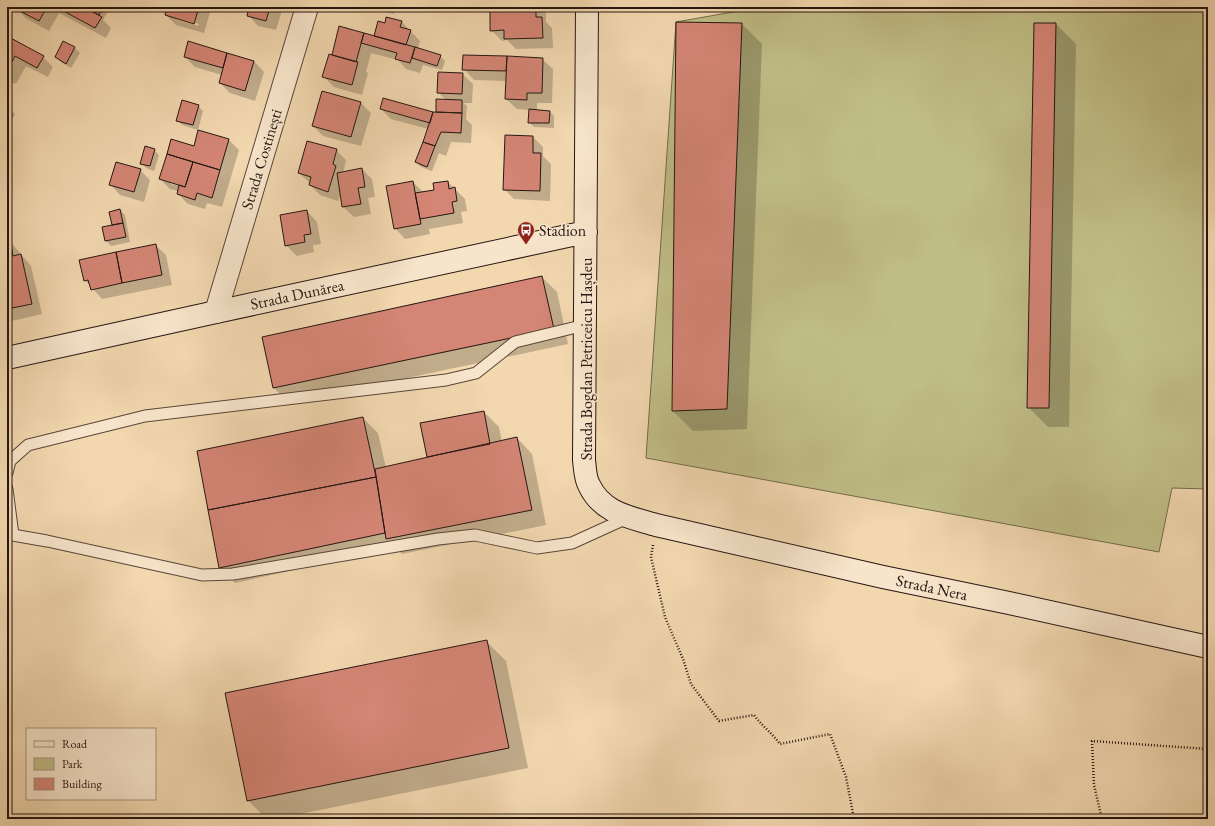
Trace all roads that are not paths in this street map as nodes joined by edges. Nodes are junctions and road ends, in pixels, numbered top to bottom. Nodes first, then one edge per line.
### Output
1 (307, 7) edge
2 (587, 7) edge
3 (586, 232) junction
4 (216, 312) junction
5 (585, 325) junction
6 (7, 358) edge
7 (7, 473) edge
8 (7, 488) edge
9 (627, 518) junction
10 (656, 525) joint
11 (10, 534) edge
12 (1208, 647) edge

1 - 4 street, Strada Costinești
2 - 3 street, Strada Bogdan Petriceicu Hașdeu
3 - 4 street, Strada Dunărea
3 - 5 street, Strada Bogdan Petriceicu Hașdeu
4 - 6 street, Strada Dunărea
5 - 7 lane
5 - 9 street, Strada Bogdan Petriceicu Hașdeu
8 - 11 lane
9 - 10 street, Strada Bogdan Petriceicu Hașdeu
9 - 11 lane
10 - 12 street, Strada Nera

